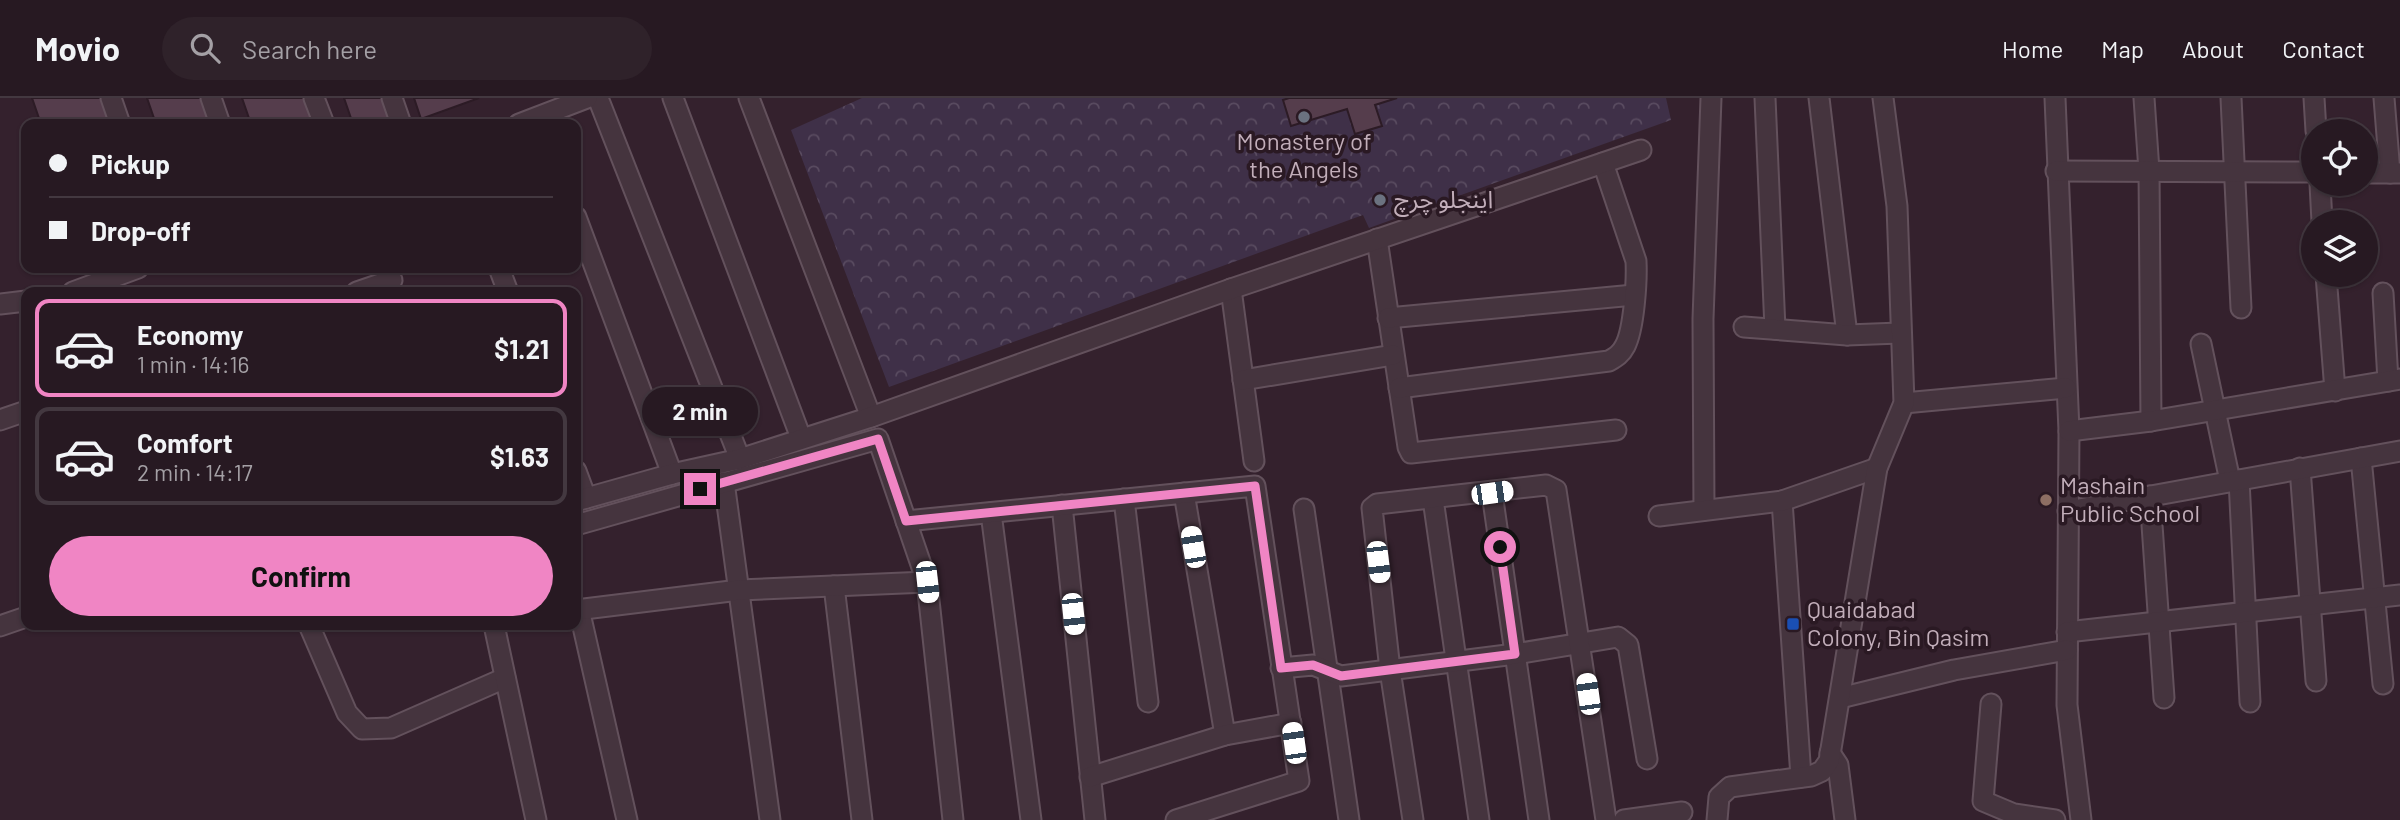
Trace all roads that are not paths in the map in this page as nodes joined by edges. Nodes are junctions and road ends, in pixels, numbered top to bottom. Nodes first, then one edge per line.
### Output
1 (111, 98) edge
2 (211, 98) edge
3 (314, 98) edge
4 (392, 98) edge
5 (586, 98) edge
6 (598, 98) edge
7 (673, 98) edge
8 (749, 98) edge
9 (1711, 98) edge
10 (1765, 98) edge
11 (1819, 98) edge
12 (1882, 98) edge
13 (2055, 98) edge
14 (2144, 98) edge
15 (2231, 98) edge
16 (2314, 98) edge
17 (2384, 98) edge
18 (118, 119) edge
19 (218, 119) edge
20 (322, 119) edge
21 (399, 119) edge
22 (542, 119) edge
23 (2315, 119) edge
24 (1641, 150) dead end
25 (1603, 163) junction
26 (2056, 171) junction
27 (2149, 171) junction
28 (2234, 172) junction
29 (2301, 172) edge
30 (2395, 173) edge
31 (581, 231) edge
32 (1377, 239) junction
33 (124, 273) edge
34 (392, 280) edge
35 (87, 287) edge
36 (372, 287) edge
37 (2327, 287) edge
38 (1231, 289) junction
39 (2383, 293) dead end
40 (1634, 295) junction
41 (21, 302) edge
42 (0, 304) edge
43 (2241, 308) dead end
44 (1388, 318) junction
45 (1744, 327) dead end
46 (1775, 329) junction
47 (1900, 332) junction
48 (1847, 335) junction
49 (2201, 344) dead end
50 (1394, 355) junction
51 (1243, 380) junction
52 (2394, 380) edge
53 (1399, 388) junction
54 (2066, 388) junction
55 (2334, 390) junction
56 (1904, 403) junction
57 (2215, 410) junction
58 (21, 413) edge
59 (871, 417) junction
60 (0, 420) edge
61 (2151, 421) junction
62 (1616, 430) dead end
63 (2069, 431) junction
64 (801, 438) junction
65 (2400, 451) edge
66 (2361, 458) junction
67 (740, 459) junction
68 (1254, 461) dead end
69 (1877, 468) junction
70 (2300, 468) junction
71 (671, 474) junction
72 (2234, 480) junction
73 (724, 482) junction
74 (1184, 493) junction
75 (1492, 493) junction
76 (2150, 496) junction
77 (1124, 499) junction
78 (1433, 499) junction
79 (581, 500) edge
80 (1782, 501) junction
81 (1062, 505) junction
82 (1304, 509) dead end
83 (1704, 510) junction
84 (2068, 511) junction
85 (991, 513) junction
86 (1659, 516) dead end
87 (906, 521) junction
88 (581, 524) edge
89 (927, 582) junction
90 (834, 586) junction
91 (739, 590) junction
92 (2400, 595) edge
93 (2374, 597) junction
94 (2312, 606) junction
95 (581, 610) edge
96 (2244, 614) junction
97 (21, 619) edge
98 (2158, 621) junction
99 (0, 626) edge
100 (581, 627) edge
101 (311, 630) edge
102 (495, 630) edge
103 (2067, 641) junction
104 (1581, 644) junction
105 (1515, 654) junction
106 (1454, 662) junction
107 (1281, 668) junction
108 (1390, 670) junction
109 (1327, 673) junction
110 (505, 678) junction
111 (2316, 681) dead end
112 (2384, 684) dead end
113 (1840, 698) junction
114 (2164, 698) dead end
115 (1147, 702) dead end
116 (2249, 702) dead end
117 (1991, 704) dead end
118 (1291, 723) junction
119 (1225, 735) junction
120 (1830, 753) junction
121 (1647, 759) dead end
122 (1090, 777) junction
123 (1801, 777) junction
124 (1682, 812) dead end
125 (2031, 819) edge
126 (536, 820) edge
127 (627, 820) edge
128 (770, 820) edge
129 (862, 820) edge
130 (953, 820) edge
131 (1031, 820) edge
132 (1095, 820) edge
133 (1176, 820) edge
134 (1349, 820) edge
135 (1413, 820) edge
136 (1479, 820) edge
137 (1539, 820) edge
138 (1606, 820) edge
139 (1624, 820) edge
140 (1717, 820) edge
141 (1845, 820) edge
142 (2055, 820) edge
143 (2081, 820) edge

1 - 18 street
2 - 19 street
3 - 20 street
4 - 21 street
5 - 22 street
6 - 67 street
7 - 64 street
8 - 59 street
9 - 83 street
10 - 46 street
11 - 48 street
12 - 47 street
13 - 26 street
14 - 27 street
15 - 28 street
16 - 23 street
17 - 30 street
24 - 25 street
25 - 32 street
25 - 40 street
26 - 27 street
26 - 54 street
27 - 28 street
27 - 61 street
28 - 29 street
28 - 43 street
31 - 71 street
32 - 38 street
32 - 44 street
33 - 35 street
34 - 36 street
37 - 55 street
38 - 51 street
38 - 59 street
39 - 52 street
40 - 44 street
40 - 53 street
41 - 42 street
44 - 50 street
45 - 46 street
46 - 48 street
47 - 48 street
47 - 56 street
49 - 57 street
50 - 51 street
50 - 53 street
51 - 68 street
52 - 55 street
53 - 62 street
54 - 56 street
54 - 63 street
55 - 57 street
56 - 69 street
57 - 61 street
57 - 72 street
58 - 60 street
59 - 64 street
61 - 63 street
63 - 84 street
64 - 67 street
65 - 66 street
66 - 70 street
66 - 93 street
67 - 71 street
69 - 80 street
69 - 113 street
70 - 72 street
70 - 94 street
71 - 79 street
72 - 76 street
72 - 96 street
73 - 87 street
73 - 88 street
73 - 91 street
74 - 77 street
74 - 107 street
74 - 119 street
75 - 78 street
75 - 104 street
75 - 105 street
76 - 84 street
76 - 98 street
77 - 81 street
77 - 115 street
78 - 106 street
78 - 108 street
80 - 83 street
80 - 123 street
81 - 85 street
81 - 122 street
82 - 109 street
83 - 86 street
84 - 103 street
85 - 87 street
85 - 131 street
87 - 89 street
89 - 90 street
89 - 130 street
90 - 91 street
90 - 129 street
91 - 95 street
91 - 128 street
92 - 93 street
93 - 94 street
93 - 112 street
94 - 96 street
94 - 111 street
96 - 98 street
96 - 116 street
97 - 99 street
98 - 103 street
98 - 114 street
100 - 127 street
101 - 110 street
102 - 110 street
103 - 113 street
103 - 143 street
104 - 105 street
104 - 121 street
104 - 138 street
105 - 106 street
105 - 137 street
106 - 108 street
106 - 136 street
107 - 109 street
107 - 118 street
108 - 109 street
108 - 135 street
109 - 134 street
110 - 126 street
113 - 120 street
117 - 125 street
118 - 119 street
118 - 133 street
119 - 122 street
120 - 123 street
120 - 141 street
122 - 132 street
123 - 140 street
124 - 139 street
125 - 142 street

